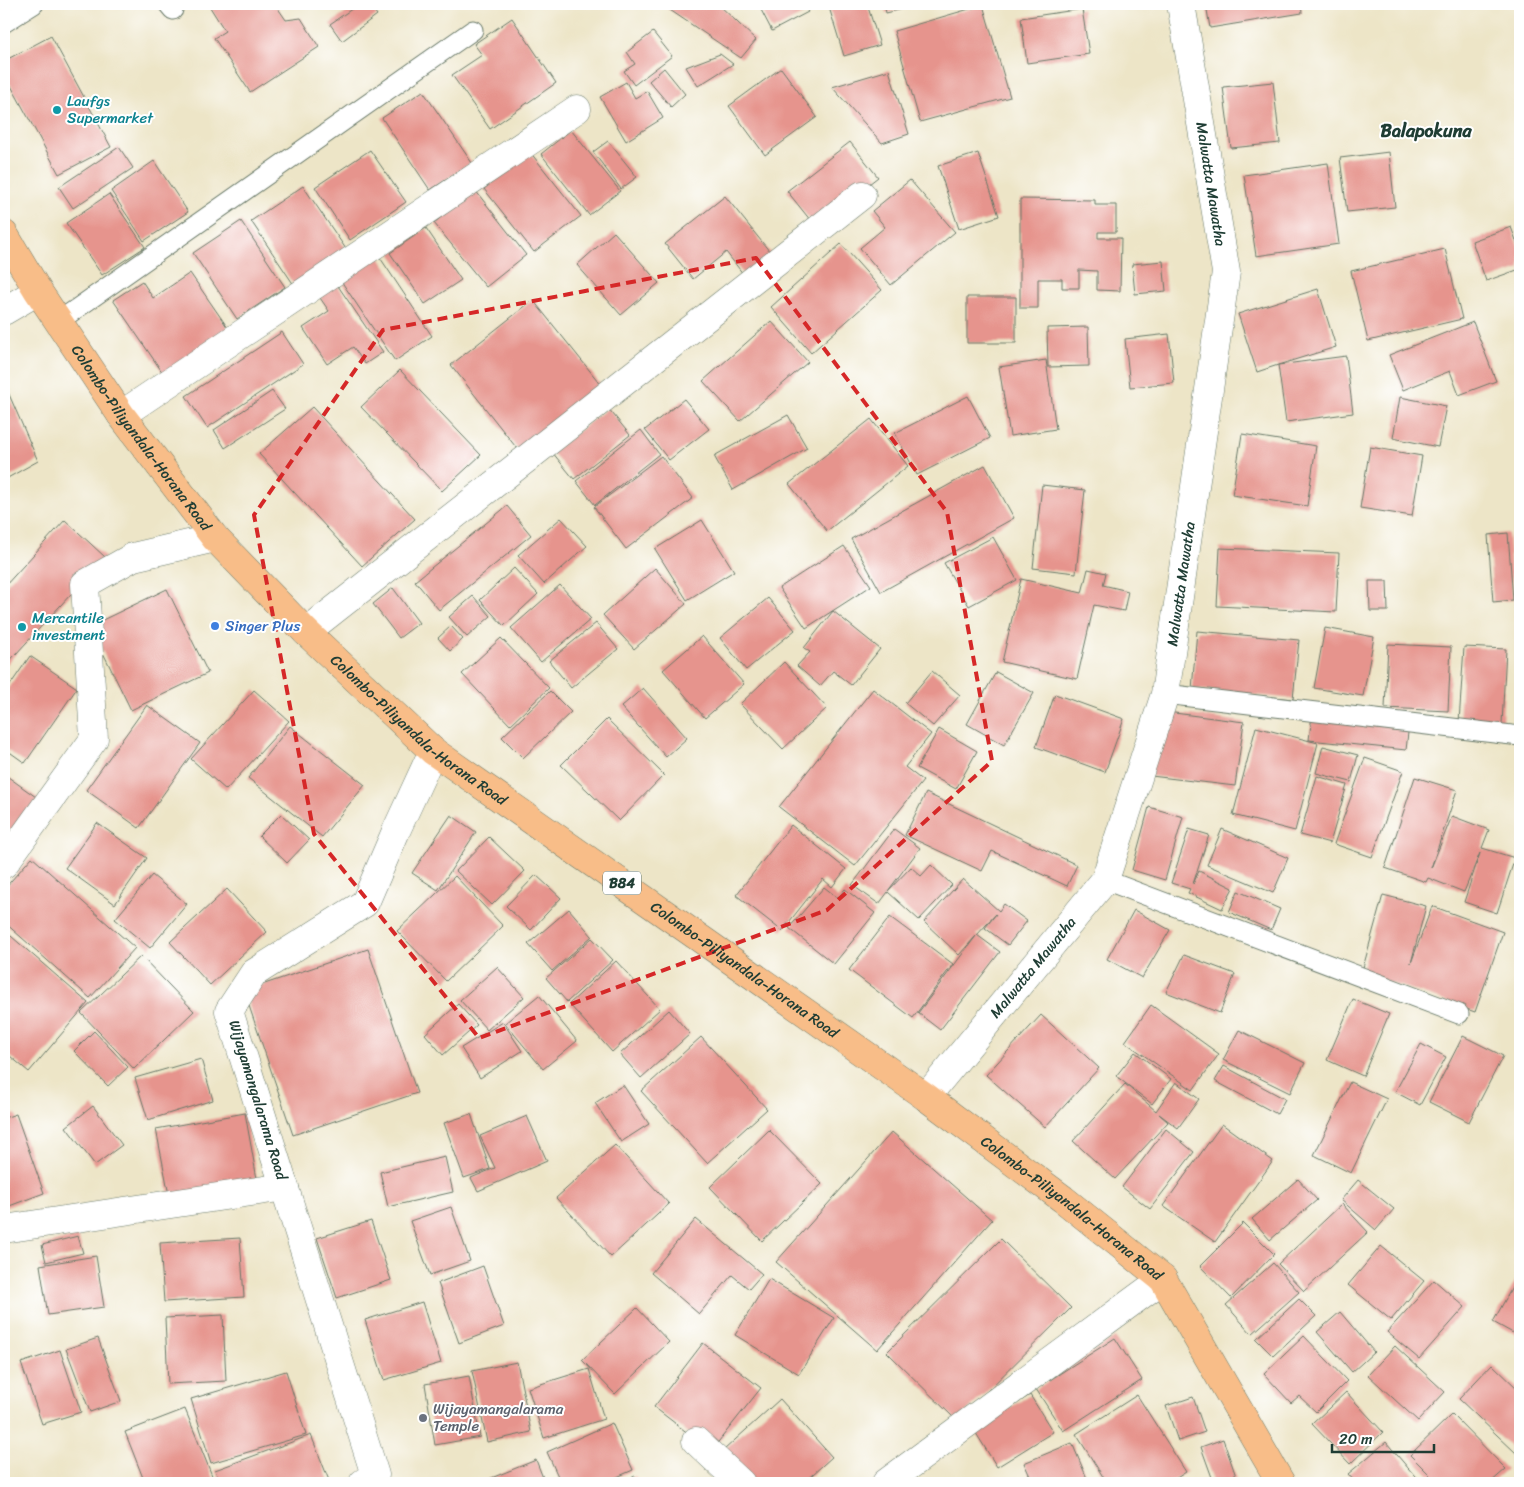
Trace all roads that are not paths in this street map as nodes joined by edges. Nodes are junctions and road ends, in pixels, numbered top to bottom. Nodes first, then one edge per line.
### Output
1 (34, 4) edge
2 (1181, 4) edge
3 (4, 23) edge
4 (473, 30) dead end
5 (577, 109) dead end
6 (862, 195) dead end
7 (4, 234) edge
8 (38, 290) junction
9 (4, 311) edge
10 (58, 320) junction
11 (121, 414) junction
12 (215, 538) junction
13 (306, 632) junction
14 (1164, 694) junction
15 (1520, 736) edge
16 (433, 751) junction
17 (4, 864) edge
18 (1105, 880) junction
19 (1459, 1014) dead end
20 (926, 1097) junction
21 (285, 1187) junction
22 (4, 1229) edge
23 (1163, 1279) junction
24 (696, 1441) dead end
25 (373, 1480) edge
26 (741, 1483) edge
27 (886, 1483) edge
28 (1281, 1483) edge

1 - 3 lane
2 - 14 street, Malwatta Mawatha
4 - 10 lane
5 - 11 street
6 - 13 street
7 - 8 main road, Colombo-Piliyandala-Horana Road / B84
8 - 9 street
8 - 10 main road, Colombo-Piliyandala-Horana Road / B84
10 - 11 main road, Colombo-Piliyandala-Horana Road / B84
11 - 12 main road, Colombo-Piliyandala-Horana Road / B84
12 - 13 main road, Colombo-Piliyandala-Horana Road / B84
12 - 17 street
13 - 16 main road, Colombo-Piliyandala-Horana Road / B84
14 - 15 lane
14 - 18 street, Malwatta Mawatha
16 - 20 main road, Colombo-Piliyandala-Horana Road / B84
16 - 21 street, Wijayamangalarama Road
18 - 19 lane
18 - 20 street, Malwatta Mawatha
20 - 23 main road, Colombo-Piliyandala-Horana Road / B84
21 - 22 street
21 - 25 street, Wijayamangalarama Road
23 - 27 street
23 - 28 main road, Colombo-Piliyandala-Horana Road / B84
24 - 26 street

